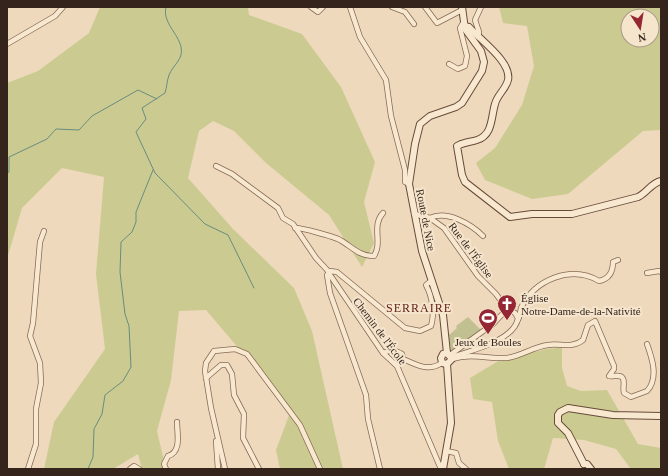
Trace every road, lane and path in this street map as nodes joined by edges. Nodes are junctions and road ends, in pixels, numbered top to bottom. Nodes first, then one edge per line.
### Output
1 (63, 7) edge
2 (311, 7) edge
3 (323, 7) edge
4 (350, 7) edge
5 (392, 7) edge
6 (425, 7) edge
7 (481, 7) edge
8 (462, 9) edge
9 (414, 24) dead end
10 (464, 24) junction
11 (478, 36) junction
12 (7, 44) edge
13 (449, 64) dead end
14 (216, 166) dead end
15 (661, 181) edge
16 (409, 184) junction
17 (383, 212) dead end
18 (414, 214) junction
19 (430, 218) junction
20 (295, 228) junction
21 (44, 231) dead end
22 (483, 236) dead end
23 (618, 260) dead end
24 (328, 272) junction
25 (661, 272) edge
26 (647, 273) dead end
27 (432, 280) junction
28 (507, 309) junction
29 (517, 322) junction
30 (647, 344) dead end
31 (383, 353) junction
32 (450, 356) junction
33 (403, 359) junction
34 (395, 364) junction
35 (445, 364) junction
36 (206, 378) junction
37 (661, 416) edge
38 (177, 422) dead end
39 (216, 431) junction
40 (446, 451) junction
41 (584, 466) edge
42 (28, 469) edge
43 (130, 469) edge
44 (139, 469) edge
45 (166, 469) edge
46 (218, 469) edge
47 (225, 469) edge
48 (259, 469) edge
49 (320, 469) edge
50 (380, 469) edge
51 (442, 469) edge
52 (466, 469) edge
53 (591, 469) edge

1 - 12 street
2 - 3 street
4 - 16 street
5 - 9 street
6 - 8 street
7 - 11 street
8 - 10 street, Route de Nice
10 - 11 street
10 - 13 street
10 - 16 street, Route de Nice
11 - 15 street
14 - 20 street, Chemin de l'École
16 - 18 street, Route de Nice
17 - 20 street
18 - 19 street, Rue de l'Église
18 - 27 street, Route de Nice
19 - 22 street
19 - 28 street, Rue de l'Église
20 - 24 street, Chemin de l'École
21 - 42 street
23 - 29 street
24 - 27 street
24 - 31 street, Chemin de l'École
24 - 50 street
25 - 26 street
27 - 32 street, Route de Nice
28 - 29 street, Rue de l'Église
28 - 32 street
29 - 32 street
30 - 32 street
31 - 33 street
31 - 34 street, Chemin de l'École
32 - 35 street
32 - 35 street
33 - 34 street
33 - 35 street
34 - 51 street, Chemin de l'École
35 - 40 street
36 - 39 street
36 - 48 street
36 - 49 street
37 - 41 street
38 - 45 street
39 - 46 street
39 - 47 street
40 - 51 street
40 - 52 street
41 - 53 street
43 - 44 street

